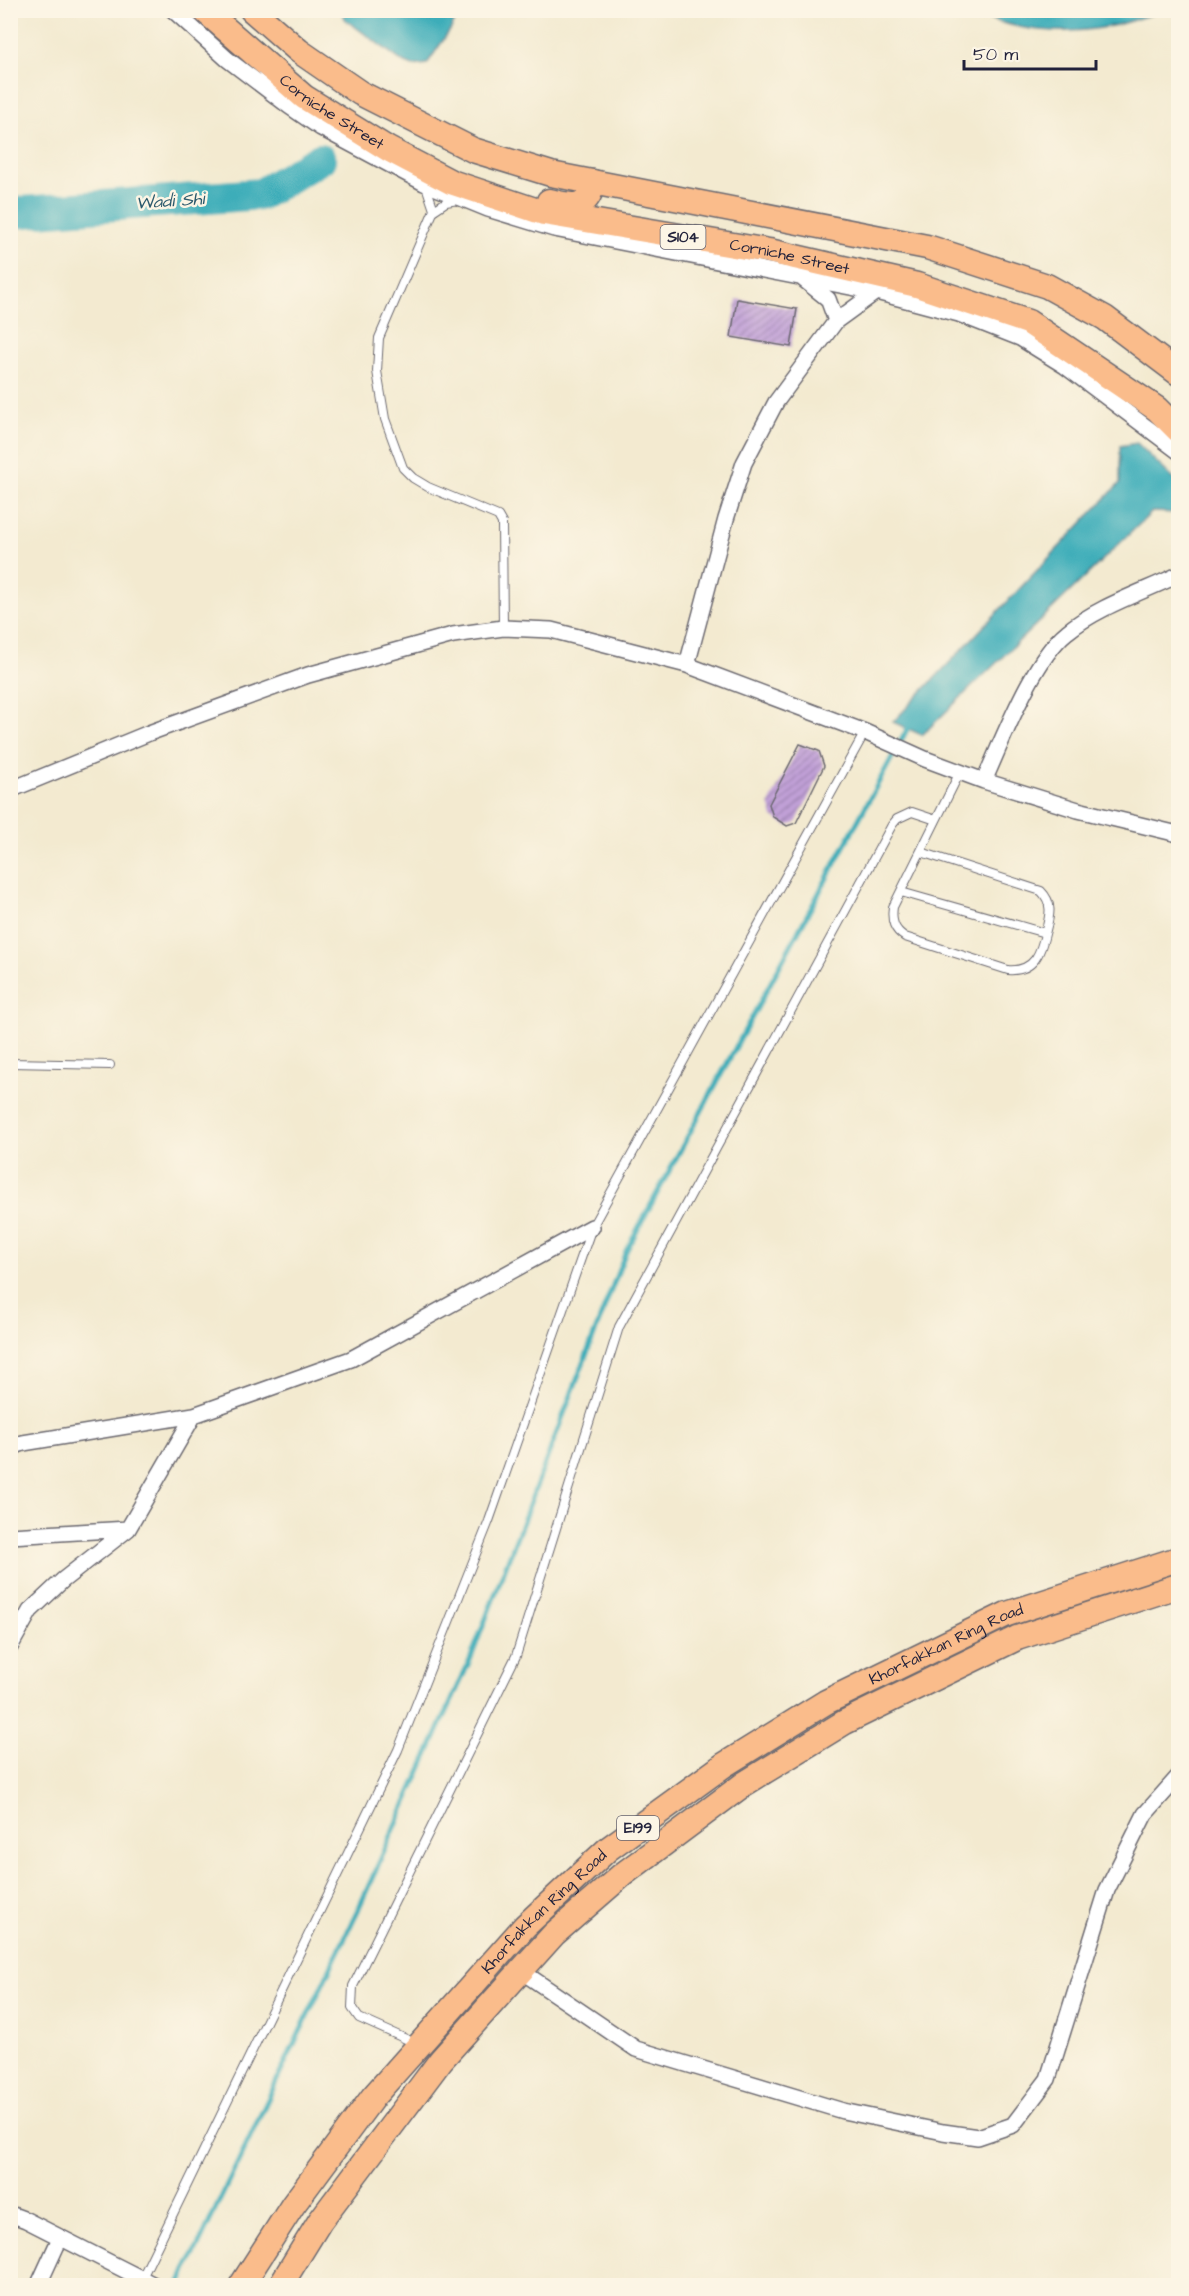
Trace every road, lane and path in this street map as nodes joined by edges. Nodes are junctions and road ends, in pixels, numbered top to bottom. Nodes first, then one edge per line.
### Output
1 (173, 10) edge
2 (204, 10) edge
3 (252, 10) edge
4 (274, 84) junction
5 (593, 182) junction
6 (424, 183) junction
7 (456, 191) junction
8 (434, 210) junction
9 (659, 233) junction
10 (679, 254) junction
11 (801, 277) junction
12 (926, 288) junction
13 (876, 292) junction
14 (900, 299) junction
15 (836, 321) junction
16 (1179, 373) edge
17 (1179, 430) edge
18 (1179, 451) edge
19 (1179, 575) edge
20 (503, 628) junction
21 (687, 665) junction
22 (865, 732) junction
23 (960, 772) junction
24 (984, 781) junction
25 (10, 790) edge
26 (936, 820) junction
27 (1179, 834) edge
28 (921, 852) junction
29 (901, 892) junction
30 (1045, 933) junction
31 (10, 1063) edge
32 (110, 1065) dead end
33 (592, 1227) junction
34 (194, 1415) junction
35 (15, 1442) edge
36 (128, 1529) junction
37 (10, 1536) edge
38 (1179, 1559) edge
39 (1179, 1586) edge
40 (10, 1647) edge
41 (1179, 1777) edge
42 (520, 1971) junction
43 (419, 2044) junction
44 (10, 2214) edge
45 (60, 2238) junction
46 (139, 2282) edge
47 (156, 2285) edge
48 (38, 2286) edge
49 (242, 2286) edge
50 (280, 2286) edge

1 - 4 street
2 - 4 main road, Corniche Street / S104
3 - 5 main road, Corniche Street / S104
4 - 6 street
4 - 7 main road, Corniche Street / S104
5 - 7 main road
5 - 16 main road, Corniche Street / S104
6 - 7 street
6 - 8 lane
7 - 8 lane
7 - 9 main road, Corniche Street / S104
7 - 10 street
8 - 20 lane
9 - 10 main road
9 - 12 main road, Corniche Street / S104
10 - 11 street
11 - 13 street
11 - 15 street
12 - 14 main road
12 - 17 main road, Corniche Street / S104
13 - 14 street
13 - 15 street
14 - 18 street
15 - 21 street
19 - 24 street
20 - 21 street
20 - 25 street
21 - 22 street
22 - 23 street
22 - 33 lane
23 - 24 street
23 - 26 lane
24 - 27 street
26 - 28 lane
26 - 43 lane
28 - 29 lane
28 - 30 lane
29 - 30 lane
29 - 30 lane
31 - 32 lane
33 - 34 street
33 - 46 lane
34 - 35 street
34 - 36 street
36 - 37 street
36 - 40 street
38 - 43 main road, Khorfakkan Ring Road / E199
39 - 42 main road, Khorfakkan Ring Road / E199
41 - 42 street
42 - 50 main road, Khorfakkan Ring Road / E199
43 - 49 main road, Khorfakkan Ring Road / E199
44 - 45 street
45 - 46 street
45 - 48 street
46 - 47 street

